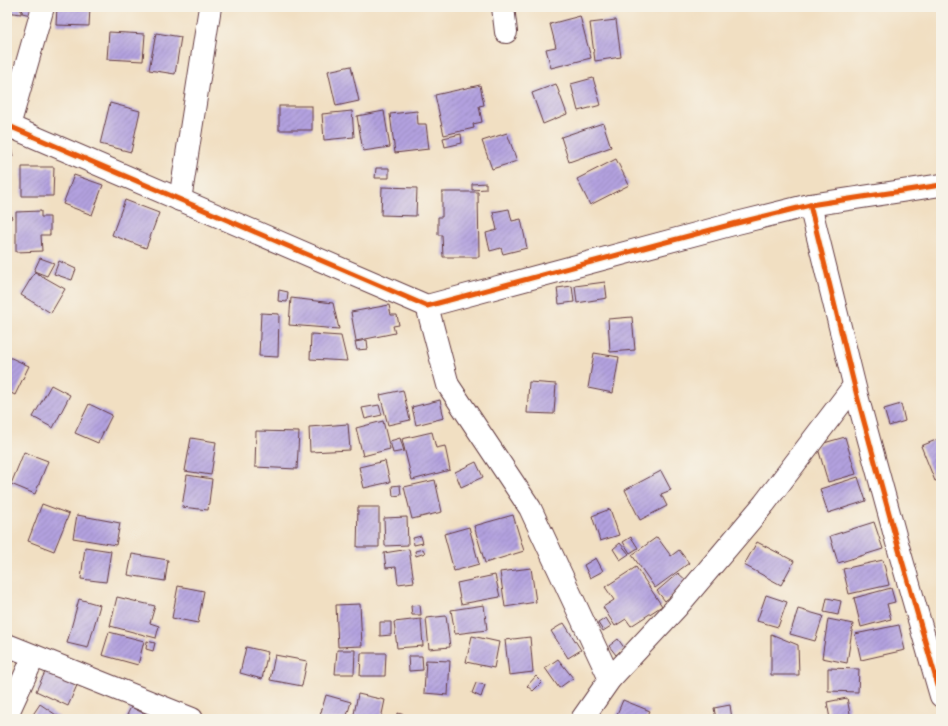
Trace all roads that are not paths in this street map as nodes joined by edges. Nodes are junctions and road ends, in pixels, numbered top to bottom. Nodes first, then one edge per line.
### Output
1 (43, 7) edge
2 (210, 7) edge
3 (503, 7) edge
4 (506, 32) dead end
5 (8, 126) edge
6 (941, 185) edge
7 (180, 200) junction
8 (810, 206) junction
9 (427, 306) junction
10 (854, 386) junction
11 (7, 645) edge
12 (34, 656) junction
13 (610, 679) junction
14 (941, 696) edge
15 (7, 715) edge
16 (192, 719) edge
17 (582, 719) edge

1 - 5 street
2 - 7 street
3 - 4 street
5 - 7 street
6 - 8 street
7 - 9 street
8 - 9 street
8 - 10 street
9 - 13 street
10 - 13 street
10 - 14 street
11 - 12 street
12 - 15 street
12 - 16 street
13 - 17 street

